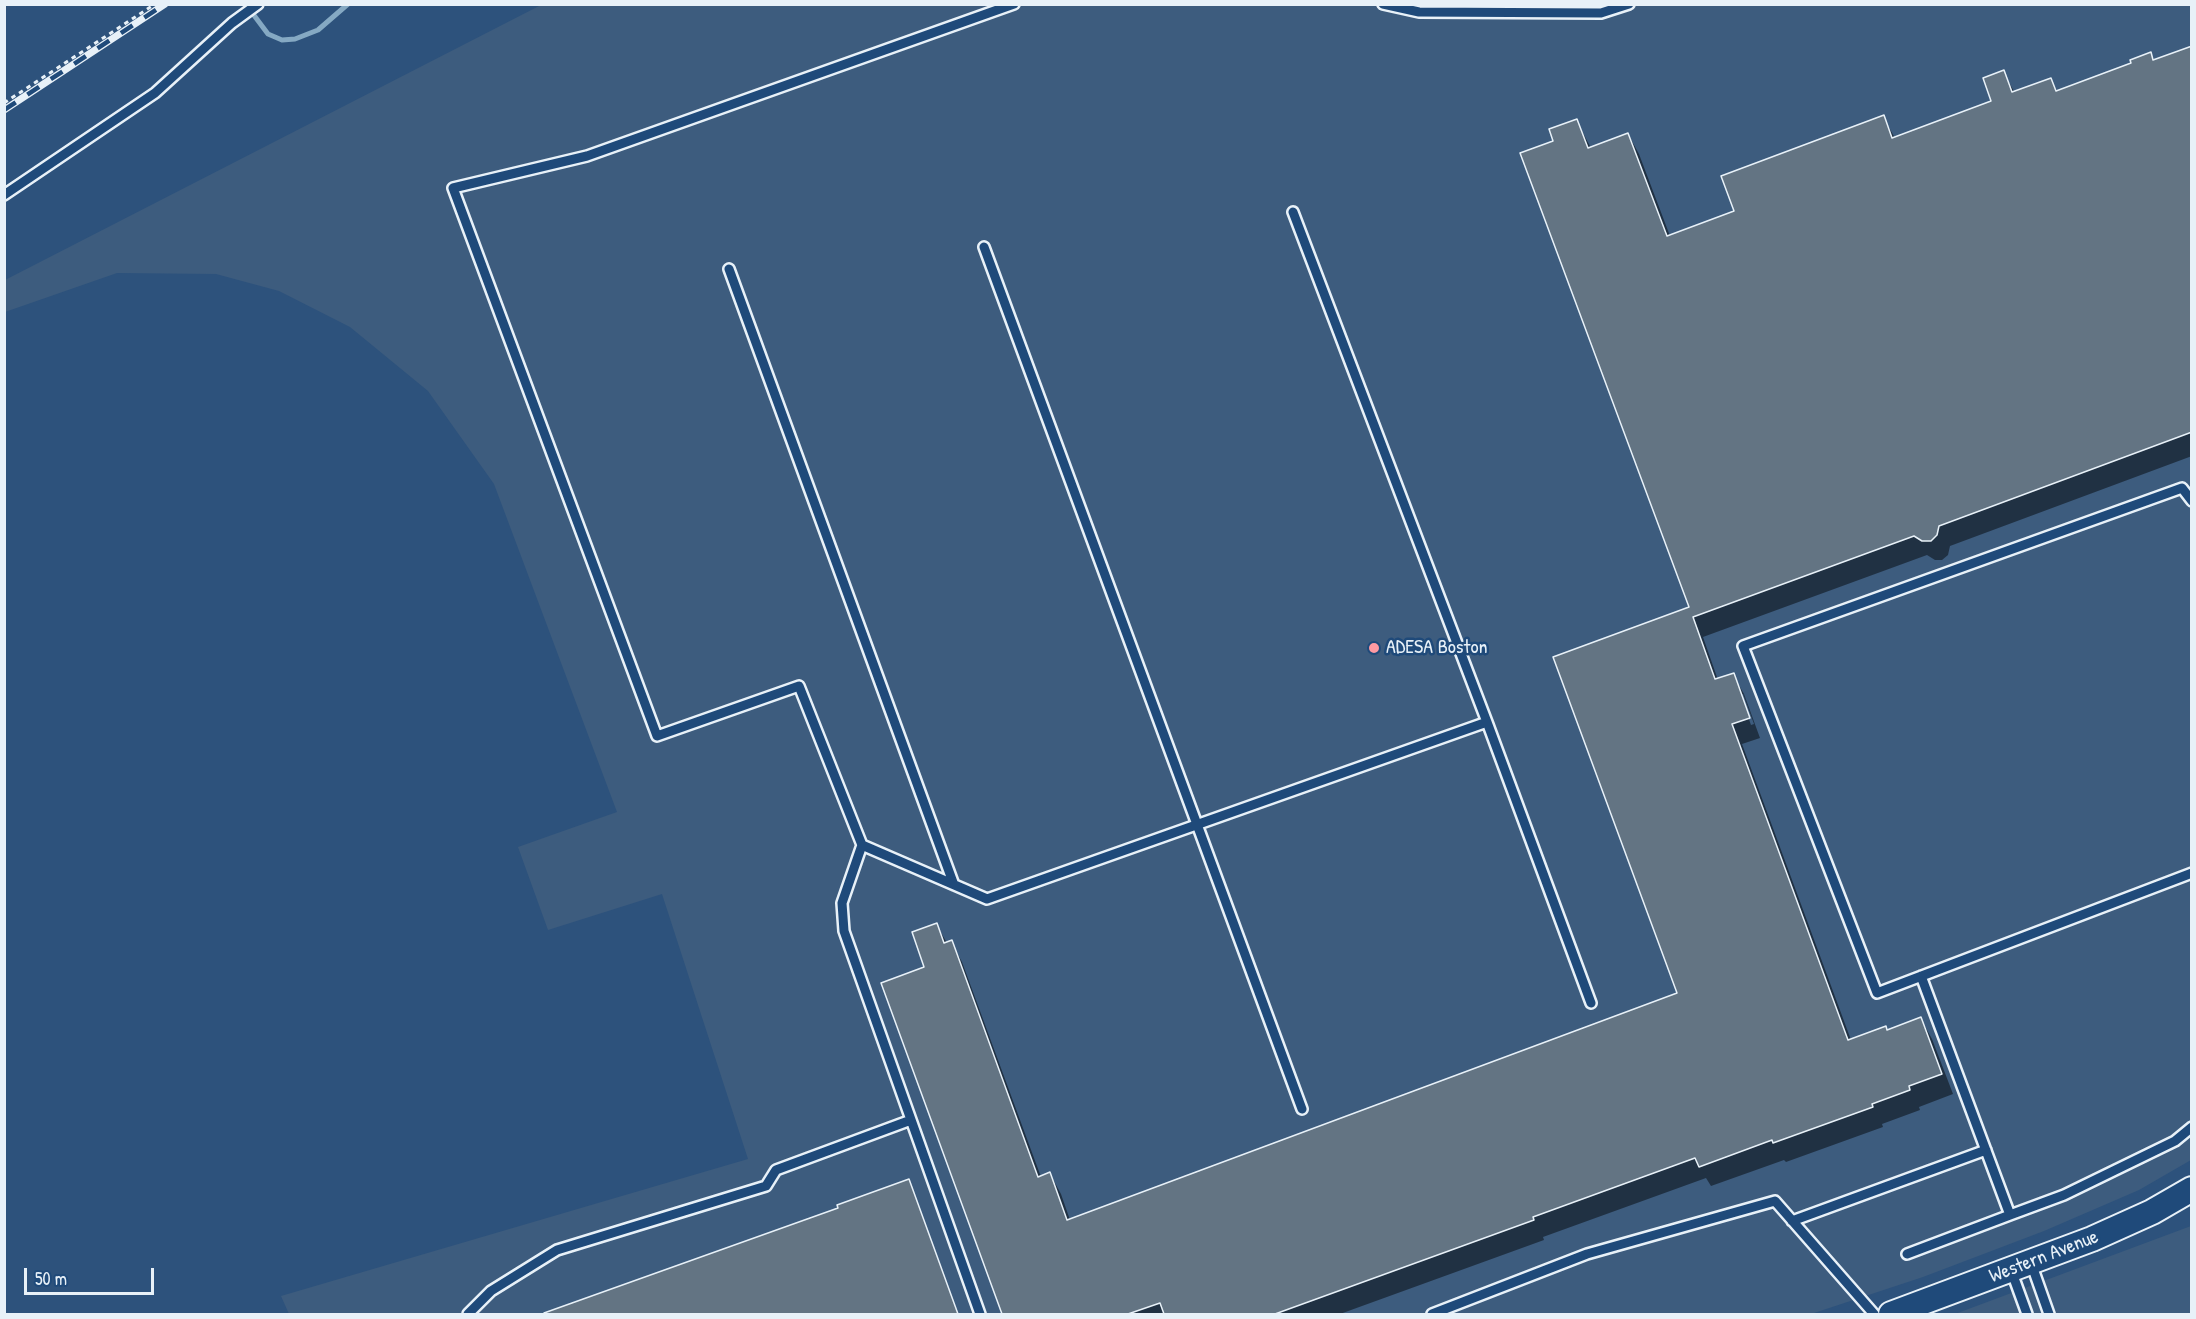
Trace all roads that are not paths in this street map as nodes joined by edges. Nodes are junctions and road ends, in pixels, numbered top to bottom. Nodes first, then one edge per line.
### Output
1 (258, 4) edge
2 (1014, 4) edge
3 (1383, 4) edge
4 (1629, 4) edge
5 (4, 195) edge
6 (1293, 213) dead end
7 (984, 247) dead end
8 (729, 269) dead end
9 (2192, 501) edge
10 (1486, 722) junction
11 (1197, 824) junction
12 (862, 845) junction
13 (2192, 873) edge
14 (954, 885) junction
15 (1921, 976) junction
16 (1591, 1003) dead end
17 (1302, 1109) dead end
18 (911, 1120) junction
19 (2192, 1127) edge
20 (1986, 1150) junction
21 (2192, 1190) edge
22 (2010, 1215) junction
23 (1792, 1221) junction
24 (1907, 1254) dead end
25 (2021, 1267) junction
26 (468, 1314) edge
27 (980, 1314) edge
28 (1432, 1314) edge
29 (1875, 1314) edge
30 (1891, 1314) edge
31 (2027, 1314) edge
32 (2049, 1314) edge

1 - 5 lane
2 - 12 lane
3 - 4 lane
6 - 10 lane
7 - 11 lane
8 - 14 lane
9 - 15 lane
10 - 11 lane
10 - 16 lane
11 - 14 lane
11 - 17 lane
12 - 14 lane
12 - 18 lane
13 - 15 lane
15 - 20 lane
18 - 26 lane
18 - 27 lane
19 - 22 lane
20 - 22 lane
20 - 23 lane
21 - 25 street, Western Avenue
22 - 24 lane
23 - 28 lane
23 - 29 lane
25 - 30 street, Western Avenue
25 - 31 lane
25 - 32 lane

